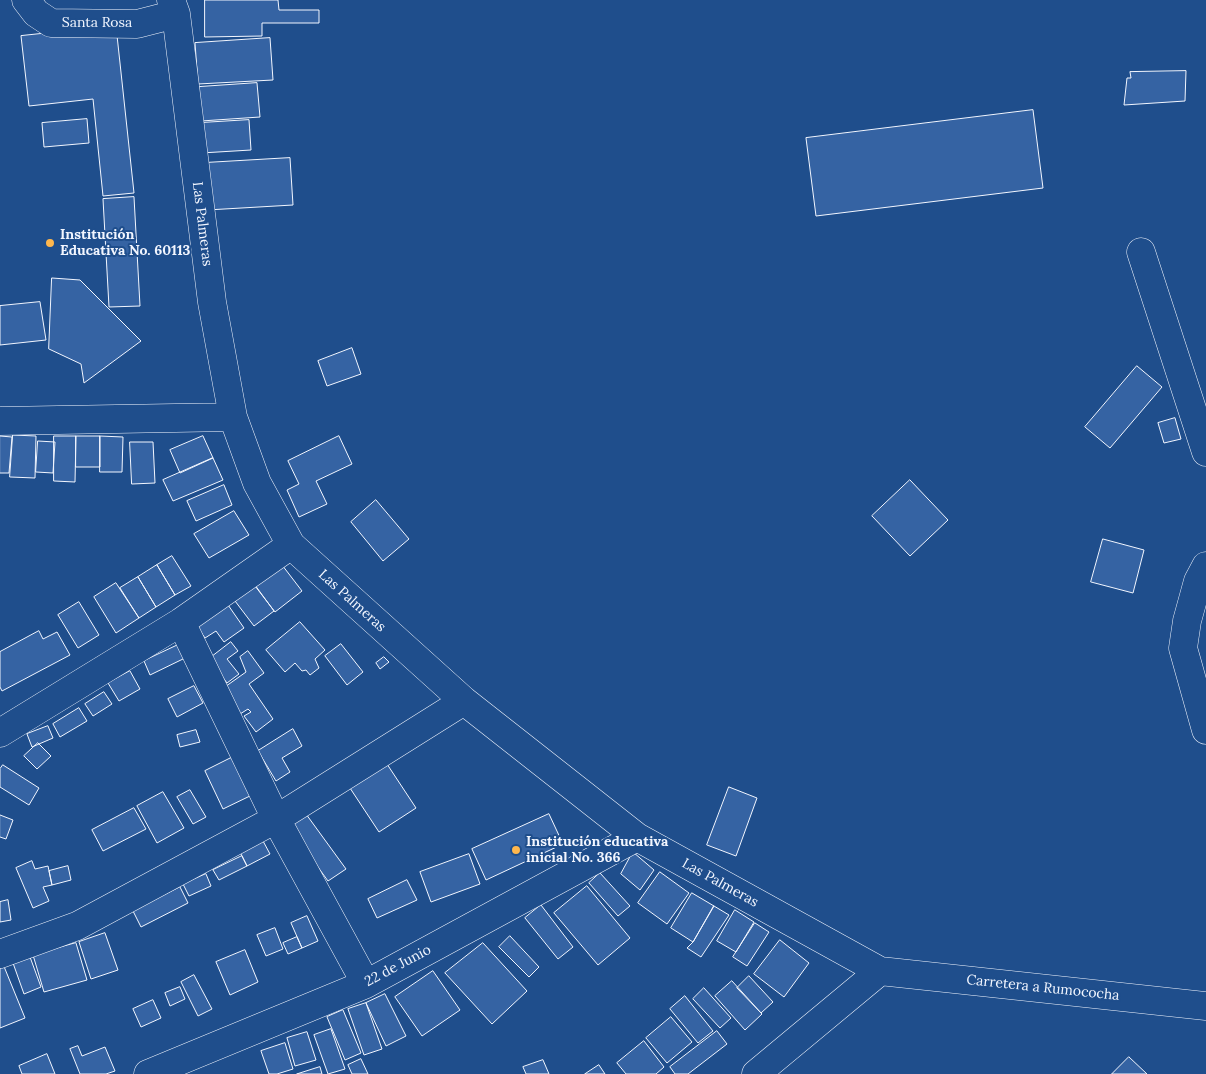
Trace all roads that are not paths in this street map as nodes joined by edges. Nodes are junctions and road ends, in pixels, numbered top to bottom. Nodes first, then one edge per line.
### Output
1 (26, 0) edge
2 (177, 5) edge
3 (1141, 252) dead end
4 (234, 417) junction
5 (0, 422) edge
6 (1206, 452) edge
7 (290, 545) junction
8 (1206, 566) edge
9 (181, 622) junction
10 (464, 701) junction
11 (1206, 730) edge
12 (0, 733) edge
13 (276, 819) junction
14 (637, 837) junction
15 (0, 954) edge
16 (880, 971) junction
17 (366, 984) junction
18 (1206, 1006) edge
19 (148, 1074) edge
20 (756, 1074) edge

1 - 2 street, Santa Rosa
2 - 4 street, Las Palmeras
3 - 6 street
4 - 5 street
4 - 7 street, Las Palmeras
7 - 9 street
7 - 10 street, Las Palmeras
8 - 11 street
9 - 12 street
9 - 13 street
10 - 13 street
10 - 14 street, Las Palmeras
13 - 15 street
13 - 17 street
14 - 16 street, Las Palmeras
14 - 17 street, 22 de Junio
16 - 18 street, Carretera a Rumococha
16 - 20 street
17 - 19 street, 22 de Junio

